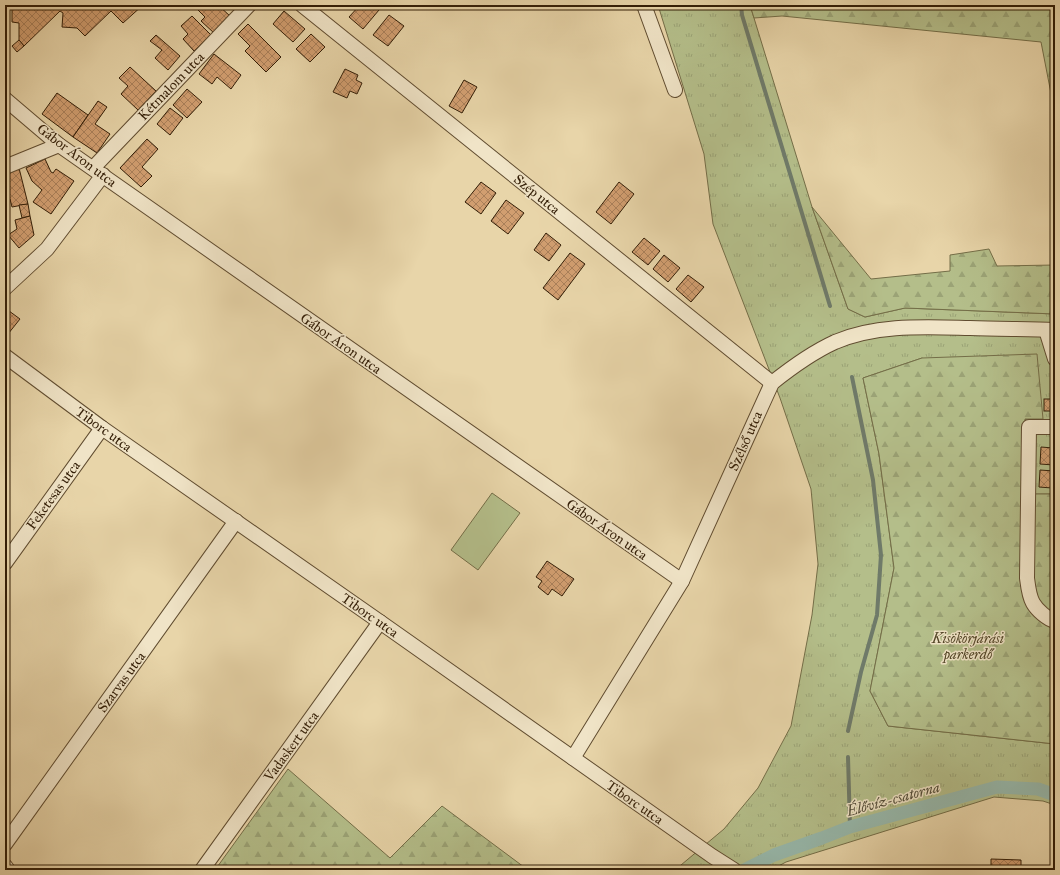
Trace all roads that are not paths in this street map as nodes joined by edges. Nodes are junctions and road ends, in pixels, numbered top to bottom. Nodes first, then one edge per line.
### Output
1 (249, 5) edge
2 (302, 5) edge
3 (644, 5) edge
4 (675, 90) dead end
5 (5, 99) edge
6 (59, 144) junction
7 (5, 167) edge
8 (98, 172) junction
9 (5, 288) edge
10 (1050, 330) edge
11 (6, 357) edge
12 (1055, 359) edge
13 (772, 383) junction
14 (1055, 427) edge
15 (102, 428) junction
16 (236, 521) junction
17 (5, 563) edge
18 (682, 581) junction
19 (1055, 621) edge
20 (380, 622) junction
21 (573, 758) junction
22 (5, 844) edge
23 (5, 866) edge
24 (728, 866) edge
25 (8, 870) edge
26 (202, 870) edge

1 - 8 street, Kétmalom utca
2 - 13 street, Szép utca
3 - 4 street
5 - 6 street, Gábor Áron utca
6 - 7 street
6 - 8 street, Gábor Áron utca
8 - 9 street, Kétmalom utca
8 - 18 street, Gábor Áron utca
10 - 12 street
10 - 13 street, Szélső utca
11 - 15 street, Tiborc utca
13 - 18 street, Szélső utca
14 - 19 street
15 - 16 street, Tiborc utca
15 - 17 street, Feketesas utca
16 - 20 street, Tiborc utca
16 - 22 street, Szarvas utca
18 - 21 street, Szélső utca
20 - 21 street, Tiborc utca
20 - 26 street, Vadaskert utca
21 - 24 street, Tiborc utca
23 - 25 street

